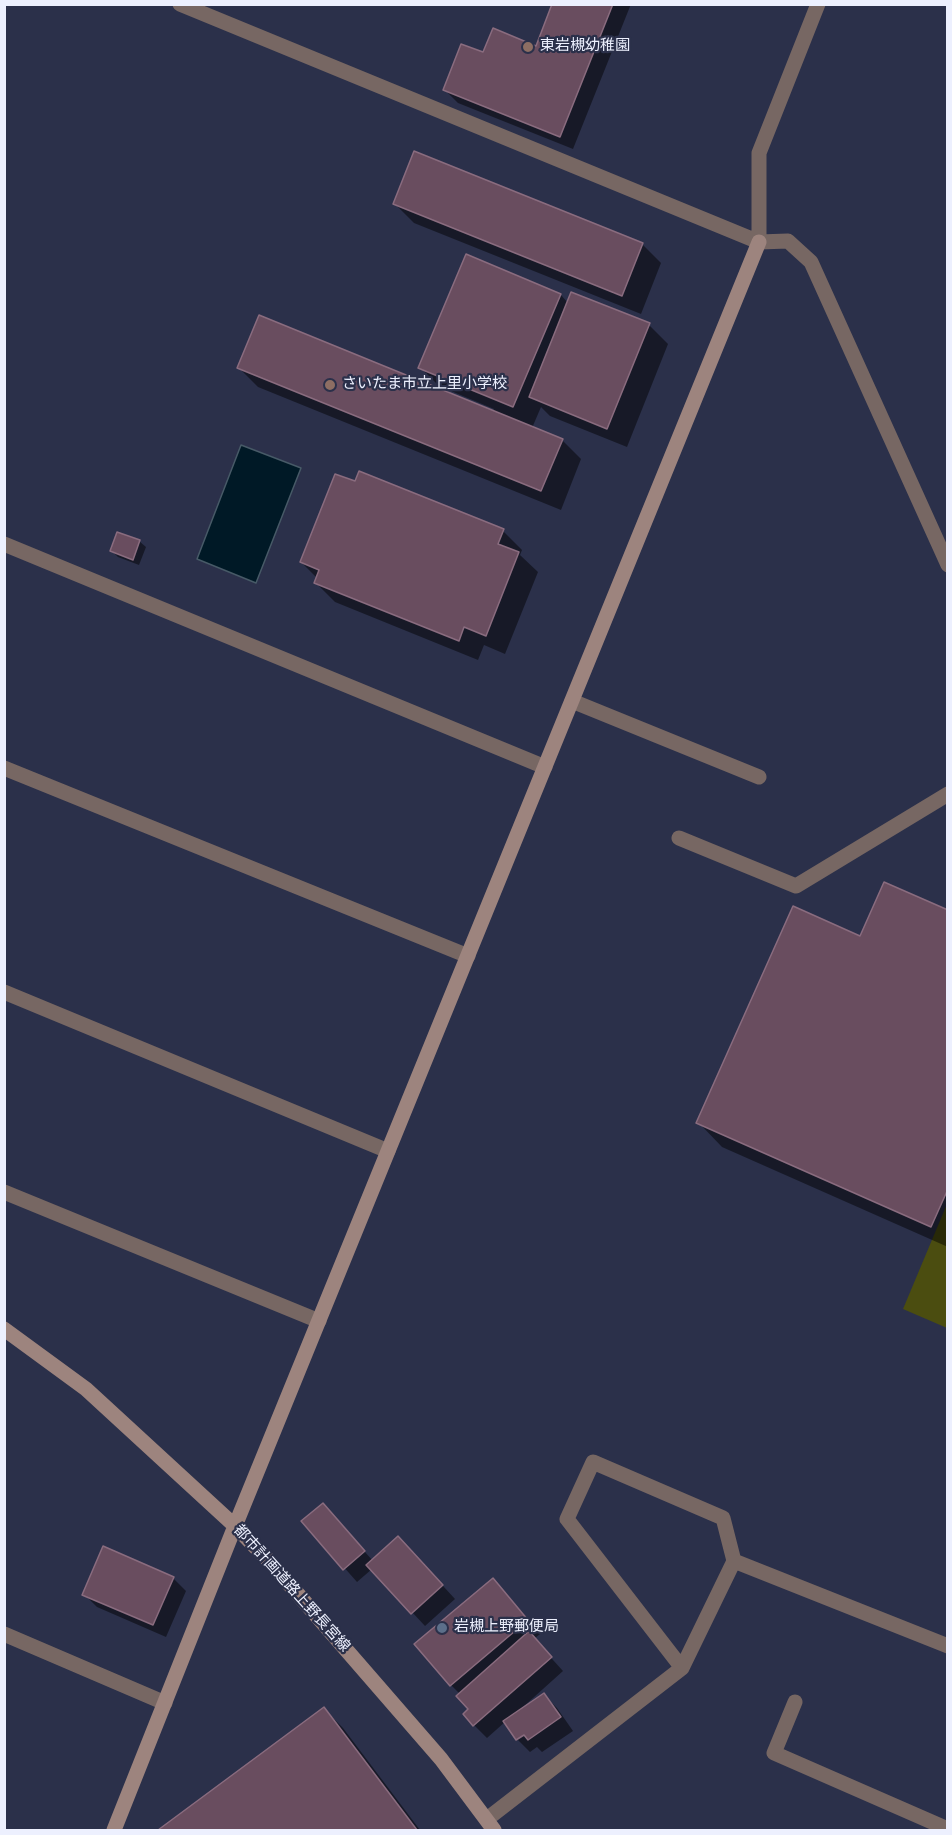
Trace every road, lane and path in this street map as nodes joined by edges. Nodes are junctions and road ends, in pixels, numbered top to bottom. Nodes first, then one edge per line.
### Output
1 (180, 4) edge
2 (818, 4) edge
3 (759, 243) junction
4 (4, 544) edge
5 (948, 565) edge
6 (572, 701) junction
7 (545, 767) junction
8 (4, 768) edge
9 (759, 777) dead end
10 (948, 794) edge
11 (680, 838) dead end
12 (468, 956) junction
13 (4, 992) edge
14 (388, 1150) junction
15 (4, 1192) edge
16 (319, 1321) junction
17 (4, 1329) edge
18 (235, 1526) junction
19 (734, 1561) junction
20 (4, 1634) edge
21 (948, 1646) edge
22 (682, 1668) junction
23 (795, 1702) dead end
24 (165, 1703) junction
25 (490, 1825) edge
26 (948, 1829) edge
27 (114, 1830) edge

1 - 3 street
2 - 3 street
3 - 5 street
3 - 6 street
4 - 7 street
6 - 7 street
6 - 9 street
7 - 12 street
8 - 12 street
10 - 11 street
12 - 14 street
13 - 14 street
14 - 16 street
15 - 16 street
16 - 18 street
17 - 18 street, 都市計画道路上野長宮線
18 - 24 street
18 - 25 street, 都市計画道路上野長宮線
19 - 21 street
19 - 22 street
19 - 22 street
20 - 24 street
22 - 25 street
23 - 26 street
24 - 27 street

